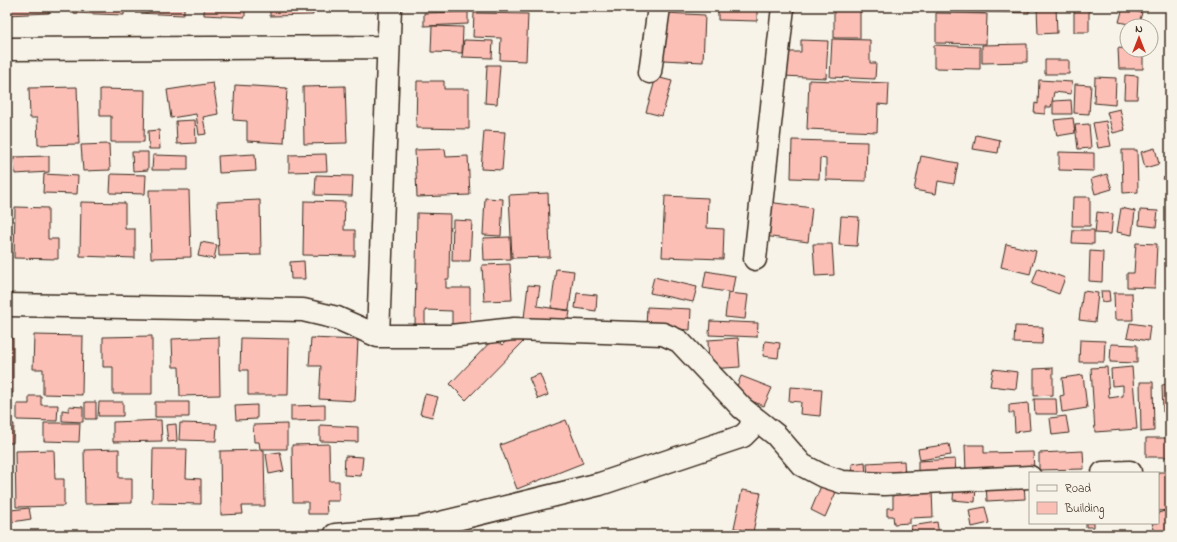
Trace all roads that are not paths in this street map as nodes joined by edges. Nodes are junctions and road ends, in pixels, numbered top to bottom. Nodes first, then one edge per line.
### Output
1 (390, 7) edge
2 (659, 7) edge
3 (783, 7) edge
4 (388, 46) junction
5 (7, 49) edge
6 (650, 72) dead end
7 (755, 260) dead end
8 (7, 305) edge
9 (378, 336) junction
10 (753, 418) junction
11 (1029, 476) edge
12 (335, 535) edge

1 - 4 street
2 - 6 street
3 - 7 street
4 - 5 street
4 - 9 street
8 - 9 street
9 - 10 street
10 - 11 street
10 - 12 street

